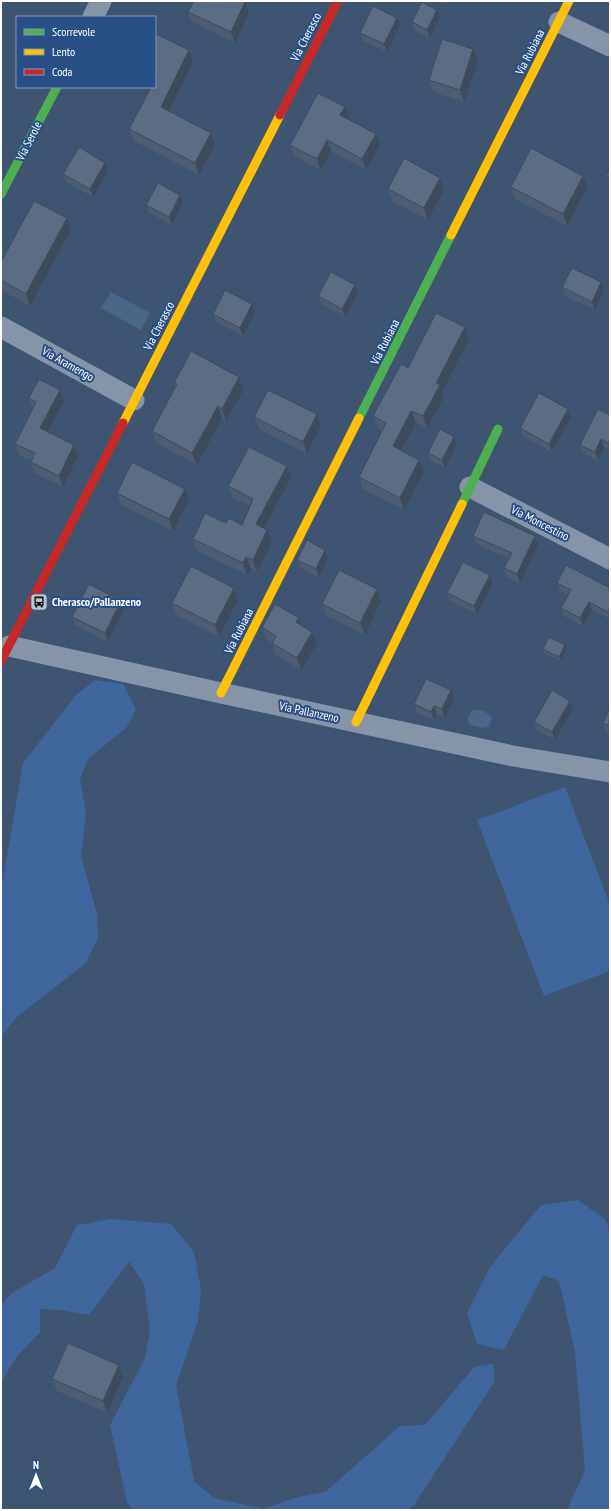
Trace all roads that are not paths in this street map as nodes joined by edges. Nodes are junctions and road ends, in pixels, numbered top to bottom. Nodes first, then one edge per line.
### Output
1 (101, 1) edge
2 (338, 1) edge
3 (570, 1) edge
4 (94, 16) edge
5 (559, 22) junction
6 (610, 46) edge
7 (56, 88) edge
8 (1, 194) edge
9 (1, 327) edge
10 (134, 400) junction
11 (498, 429) dead end
12 (470, 486) junction
13 (610, 558) edge
14 (5, 654) edge
15 (221, 693) junction
16 (356, 722) junction
17 (610, 772) edge

1 - 4 street
2 - 10 street, Via Cherasco
3 - 5 street, Via Rubiana
5 - 6 street
5 - 15 street, Via Rubiana
7 - 8 street, Via Serole
9 - 10 street, Via Aramengo
10 - 14 street, Via Cherasco
11 - 12 street
12 - 13 street, Via Moncestino
12 - 16 street
14 - 15 street, Via Pallanzeno
15 - 16 street, Via Pallanzeno
16 - 17 street, Via Pallanzeno

